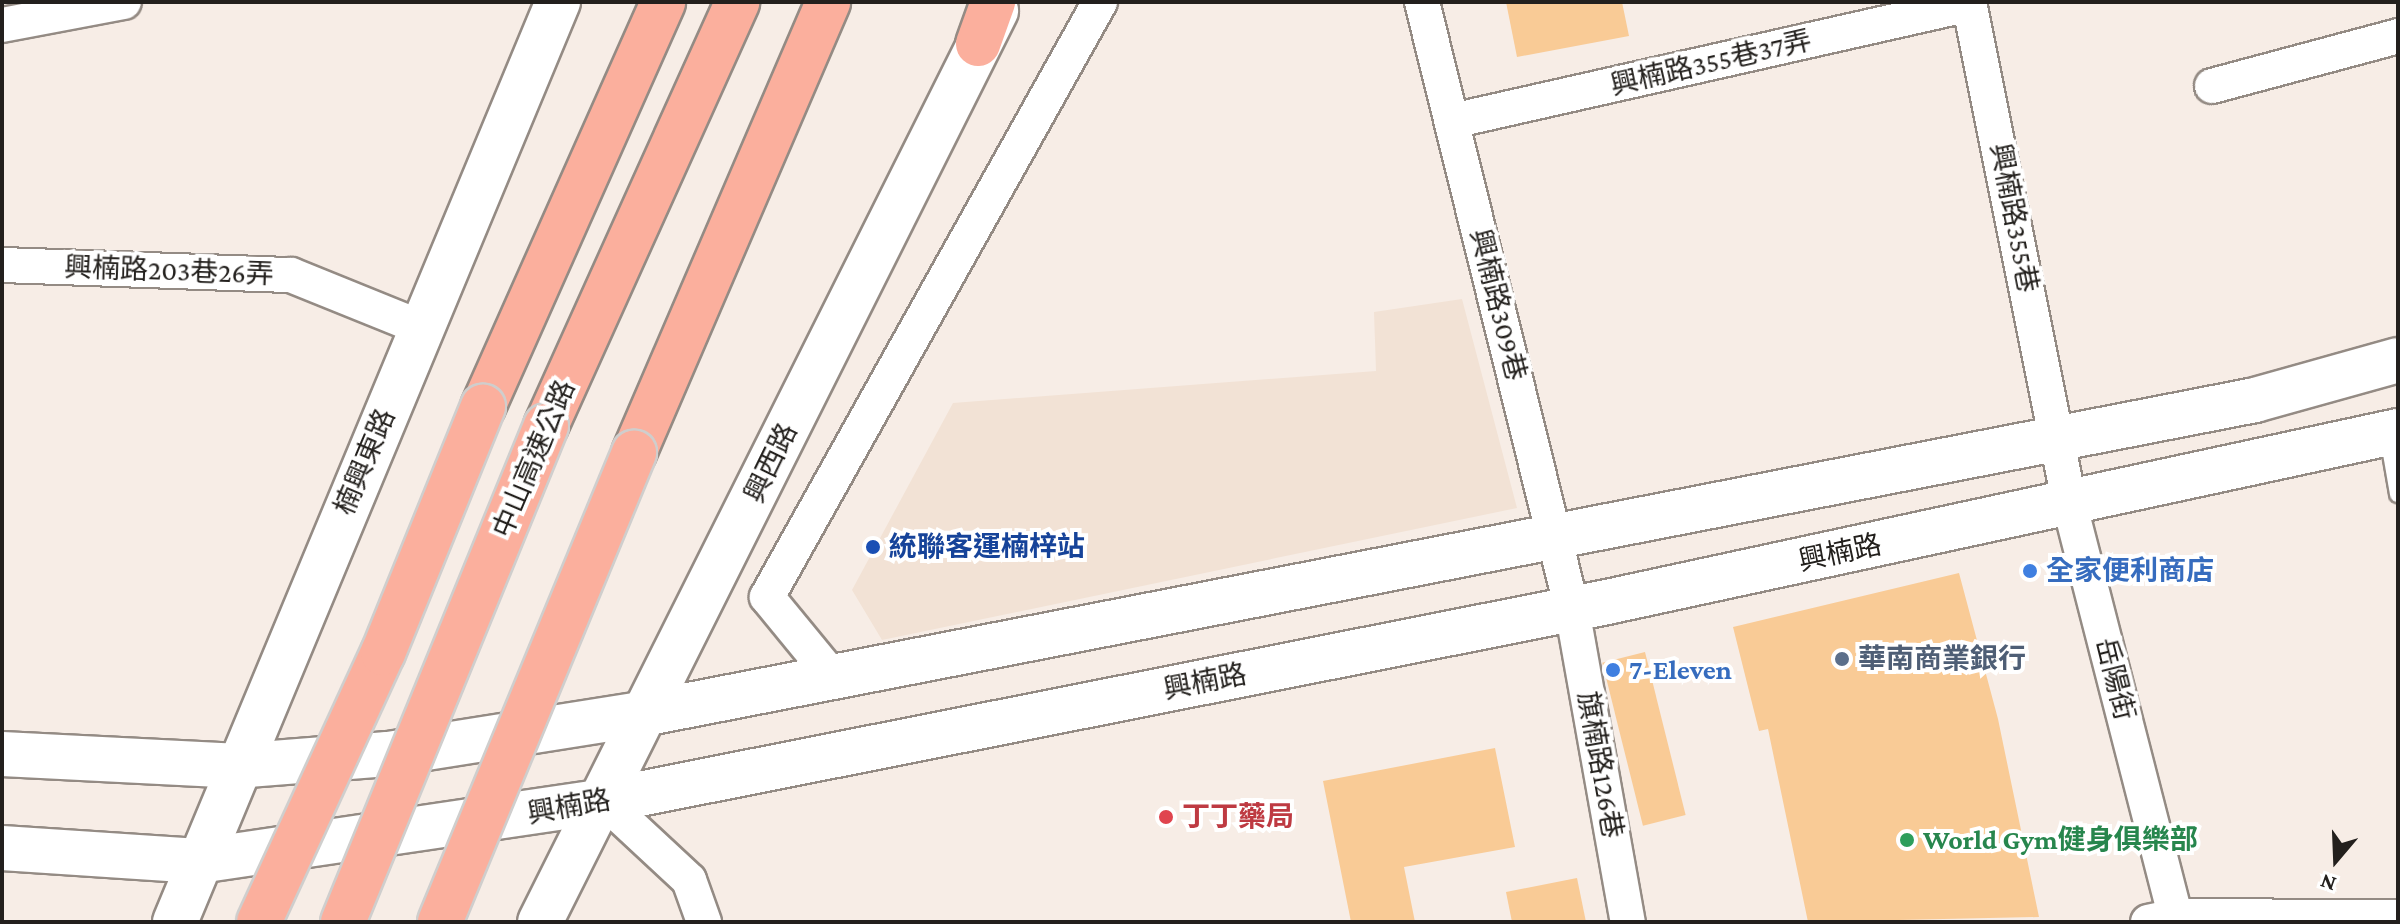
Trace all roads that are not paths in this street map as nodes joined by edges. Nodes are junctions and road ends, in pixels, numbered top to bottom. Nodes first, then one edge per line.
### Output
1 (124, 2) edge
2 (558, 2) edge
3 (663, 2) edge
4 (737, 2) edge
5 (828, 2) edge
6 (993, 2) edge
7 (1001, 2) edge
8 (1100, 2) edge
9 (1422, 2) edge
10 (1970, 3) edge
11 (2, 25) edge
12 (2398, 36) edge
13 (978, 44) junction
14 (2212, 86) dead end
15 (1452, 121) junction
16 (2, 265) edge
17 (422, 328) junction
18 (2398, 360) edge
19 (2393, 432) edge
20 (2057, 435) junction
21 (2398, 494) edge
22 (2070, 506) junction
23 (1555, 535) junction
24 (1572, 609) junction
25 (831, 675) junction
26 (648, 713) junction
27 (2, 754) edge
28 (235, 766) junction
29 (604, 801) junction
30 (2, 848) edge
31 (199, 861) junction
32 (2398, 917) edge
33 (2167, 920) edge
34 (175, 922) edge
35 (259, 922) edge
36 (343, 922) edge
37 (440, 922) edge
38 (540, 922) edge
39 (704, 922) edge
40 (1628, 922) edge

1 - 11 street
2 - 17 street, 楠興東路
3 - 35 highway, bridge
4 - 36 highway, 中山高速公路, bridge
5 - 37 highway, bridge
6 - 13 highway
7 - 13 street, 興西路
8 - 25 street
9 - 15 street, 興楠路309巷
10 - 15 street, 興楠路355巷37弄
10 - 20 street, 興楠路355巷
12 - 14 street
13 - 26 street, 興西路
15 - 23 street, 興楠路309巷
16 - 17 street, 興楠路203巷26弄
17 - 28 street, 楠興東路
18 - 20 street
19 - 21 lane
19 - 22 street, 興楠路
20 - 22 street, 岳陽街
20 - 23 street
22 - 24 street, 興楠路
22 - 33 street, 岳陽街
23 - 24 street, 興楠路309巷
23 - 25 street
24 - 29 street, 興楠路
24 - 40 street, 旗楠路126巷
25 - 26 street
26 - 28 street
26 - 29 street, 興西路
27 - 28 street
28 - 31 street, 楠興東路
29 - 31 street, 興楠路
29 - 38 street, 興西路
29 - 39 street
30 - 31 street, 興楠路
31 - 34 street, 楠興東路
32 - 33 street

